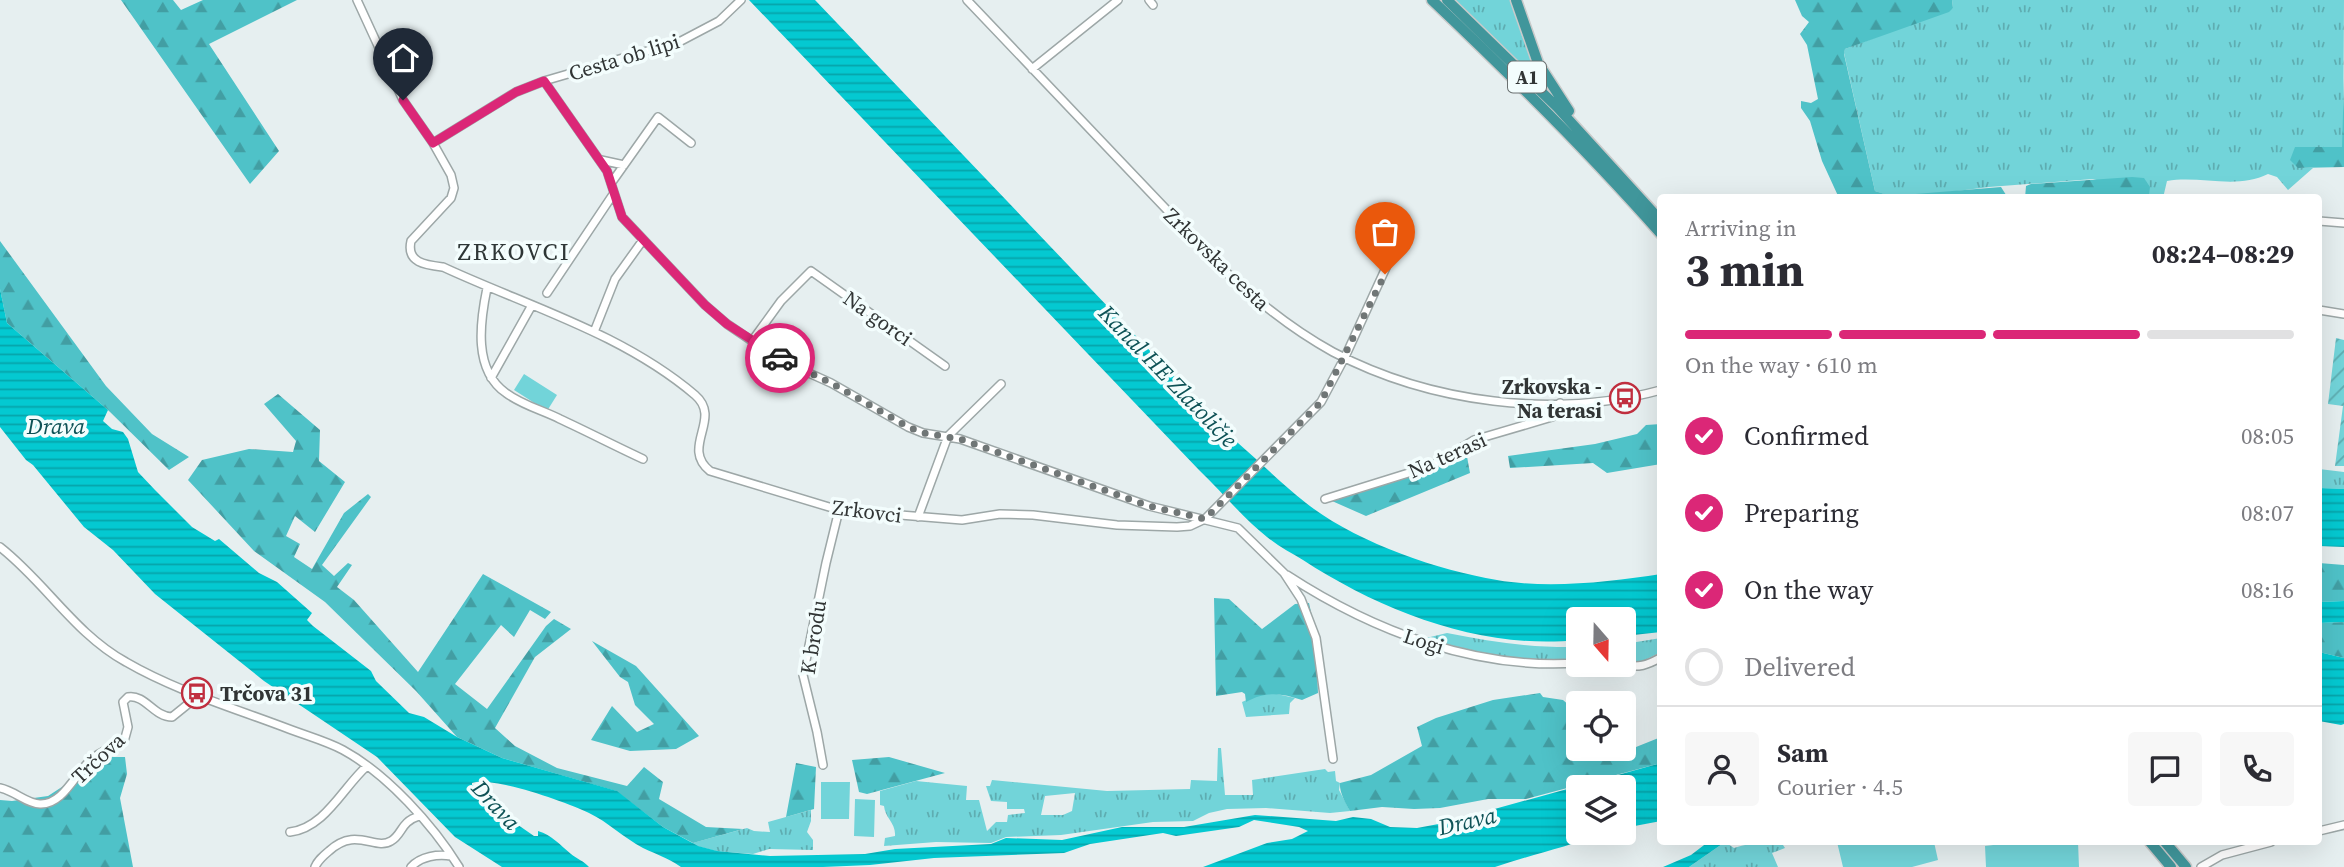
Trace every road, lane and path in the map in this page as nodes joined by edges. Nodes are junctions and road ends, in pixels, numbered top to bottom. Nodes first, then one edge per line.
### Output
1 (357, 0) edge
2 (967, 0) edge
3 (1118, 0) edge
4 (1447, 0) edge
5 (1516, 0) edge
6 (1431, 1) edge
7 (739, 2) edge
8 (1032, 69) junction
9 (544, 81) junction
10 (433, 143) junction
11 (691, 143) dead end
12 (1602, 158) junction
13 (601, 160) junction
14 (624, 165) junction
15 (612, 182) junction
16 (614, 193) junction
17 (1657, 217) edge
18 (2322, 221) edge
19 (2344, 223) edge
20 (1657, 229) edge
21 (1400, 237) dead end
22 (643, 240) junction
23 (487, 288) junction
24 (547, 293) dead end
25 (532, 305) junction
26 (2322, 310) edge
27 (2344, 314) edge
28 (594, 332) junction
29 (752, 341) junction
30 (1345, 357) junction
31 (945, 366) dead end
32 (491, 378) junction
33 (1001, 384) dead end
34 (1657, 391) edge
35 (1560, 403) junction
36 (948, 436) junction
37 (643, 459) dead end
38 (1325, 499) dead end
39 (839, 510) junction
40 (918, 517) junction
41 (1205, 519) junction
42 (0, 547) edge
43 (1284, 573) junction
44 (1657, 660) edge
45 (1566, 663) edge
46 (1636, 668) edge
47 (198, 696) junction
48 (1333, 759) dead end
49 (823, 765) dead end
50 (368, 766) junction
51 (0, 788) edge
52 (419, 816) junction
53 (2344, 825) edge
54 (2322, 830) edge
55 (290, 832) dead end
56 (2153, 845) edge
57 (2168, 845) edge
58 (2260, 845) edge
59 (452, 856) junction
60 (315, 867) edge
61 (411, 867) edge
62 (459, 867) edge
63 (2171, 867) edge
64 (2186, 867) edge
65 (2201, 867) edge

1 - 10 street
2 - 8 street, Zrkovska cesta
3 - 8 street
4 - 12 highway, A1
5 - 12 highway
6 - 20 highway, A1
7 - 9 street, Cesta ob lipi
8 - 30 street, Zrkovska cesta
9 - 10 street, Cesta ob lipi
9 - 13 street
10 - 23 street, Zrkovci
11 - 14 street
12 - 17 highway, A1
13 - 14 street
13 - 15 street
14 - 15 street
15 - 16 street
16 - 22 street
16 - 24 street
18 - 19 street
21 - 30 street
22 - 28 street
22 - 29 street
23 - 25 street, Zrkovci
23 - 32 street
25 - 28 street, Zrkovci
25 - 32 street
26 - 27 street
28 - 39 street, Zrkovci
29 - 31 street, Na gorci
29 - 36 street
30 - 35 street, Zrkovska cesta
30 - 41 street
32 - 37 street
33 - 36 street
34 - 35 street, Zrkovska cesta
35 - 38 street, Na terasi
36 - 40 street
36 - 41 street
39 - 40 street, Zrkovci
39 - 49 street, K brodu
40 - 41 street, Zrkovci
41 - 43 street, Logi
42 - 47 street
43 - 45 street, Logi
43 - 48 street, Logi
44 - 46 street
47 - 50 street
47 - 51 street, Trčova
50 - 52 street
50 - 55 street
52 - 59 street
52 - 60 street
53 - 54 street
56 - 63 highway
57 - 64 highway
58 - 65 street
59 - 61 street
59 - 62 street

